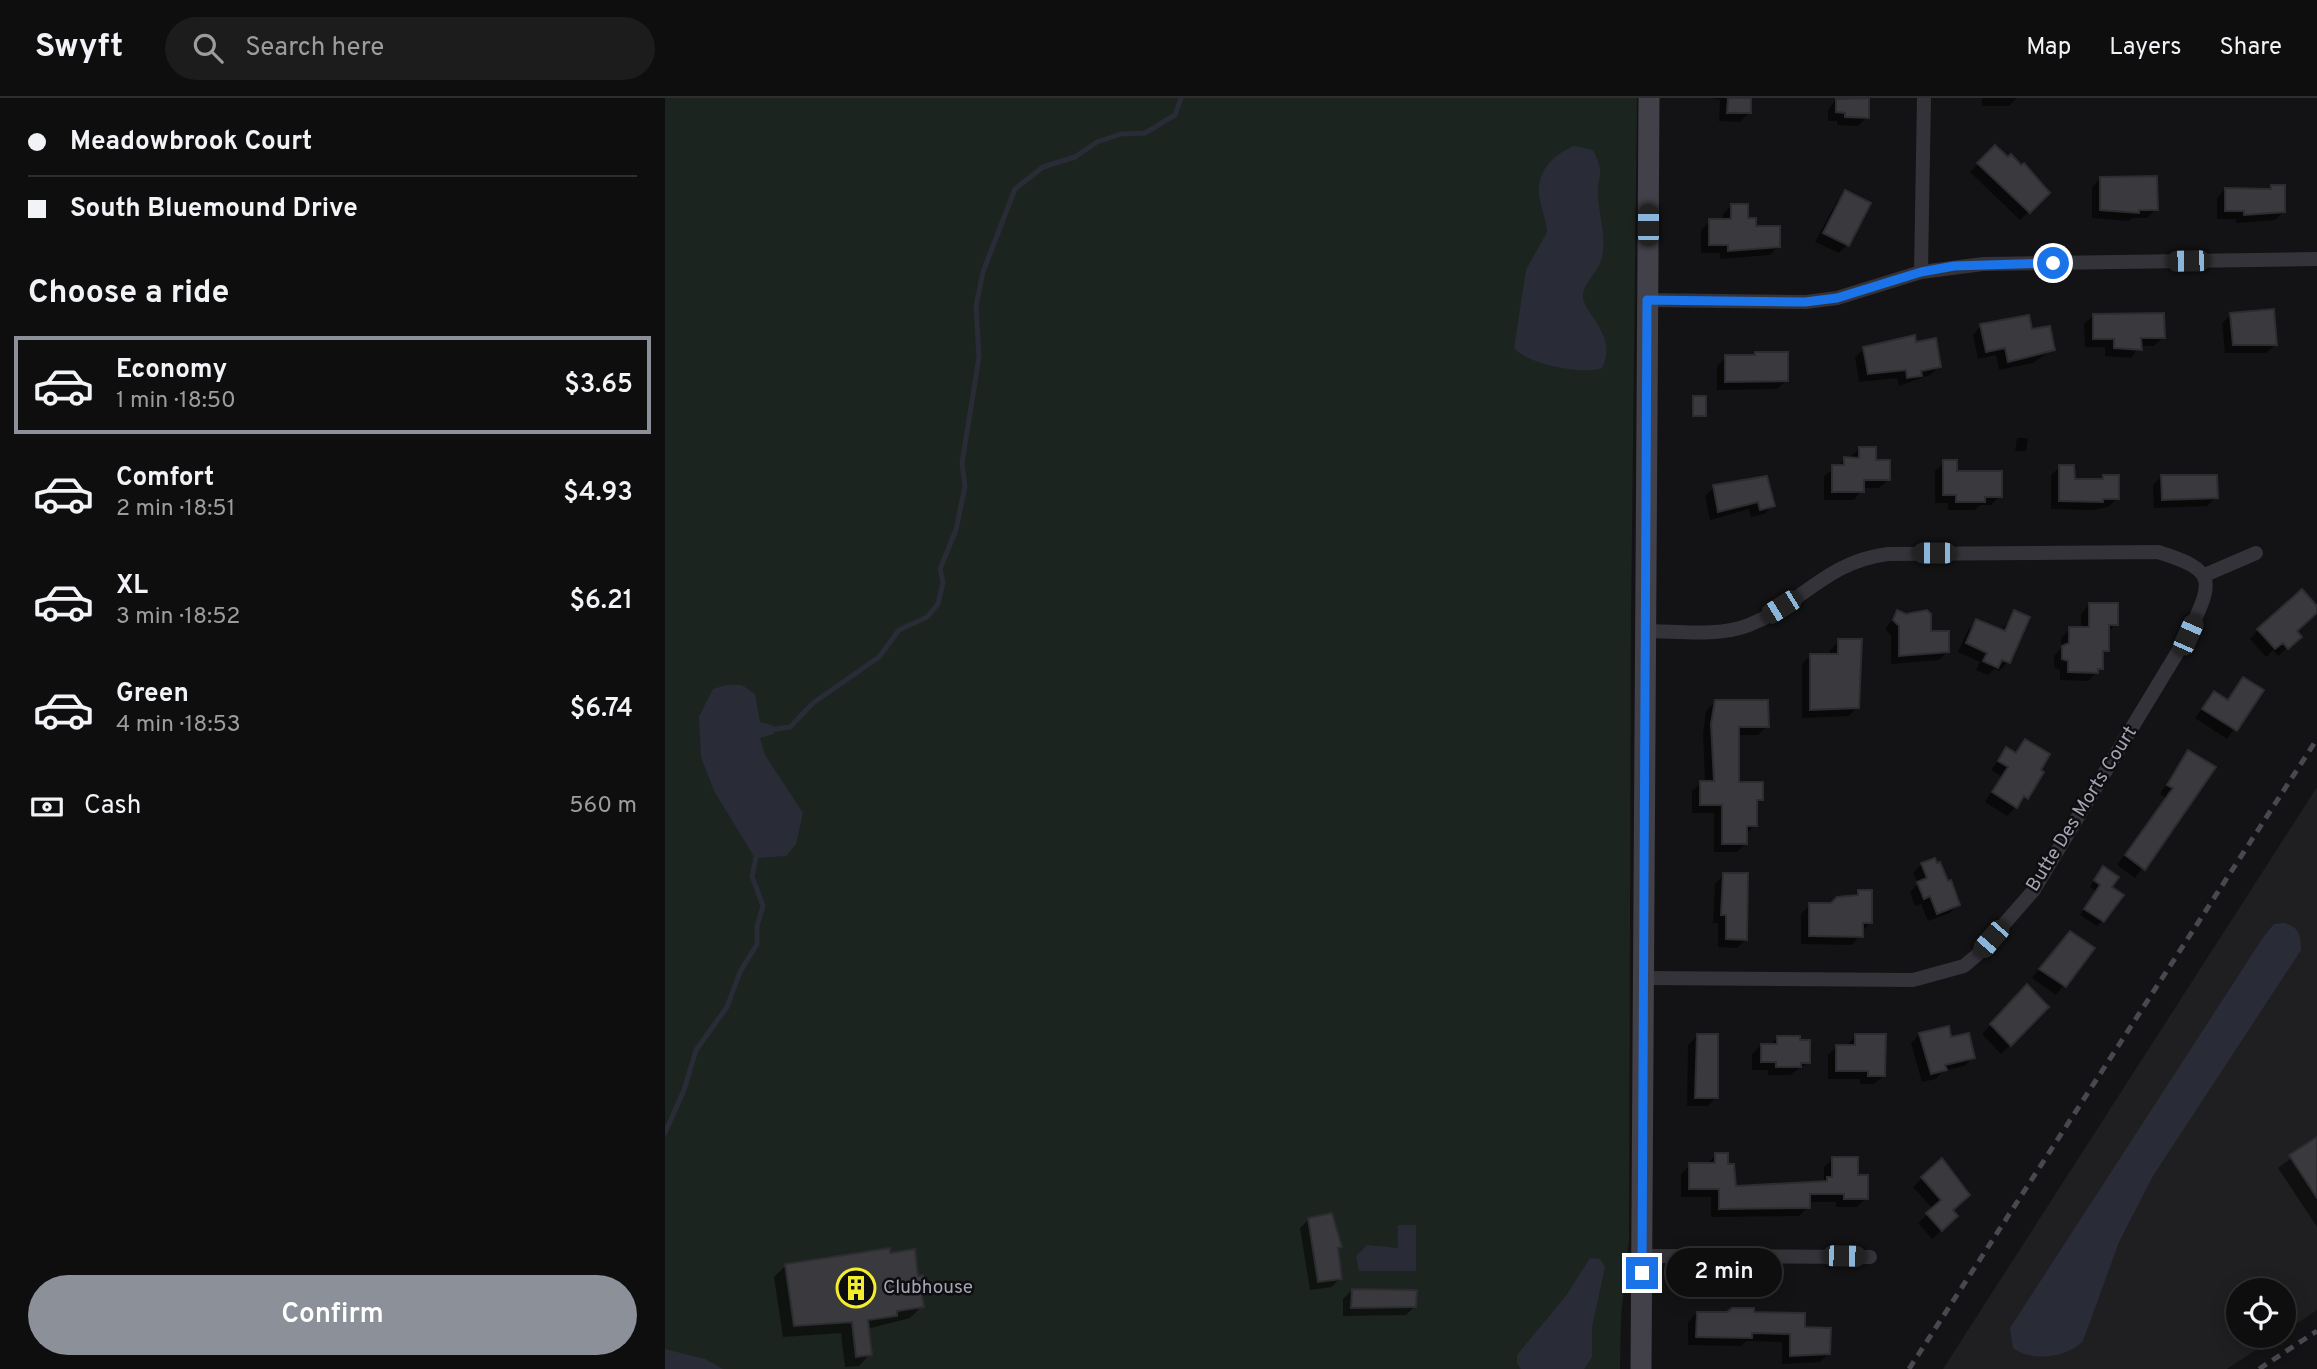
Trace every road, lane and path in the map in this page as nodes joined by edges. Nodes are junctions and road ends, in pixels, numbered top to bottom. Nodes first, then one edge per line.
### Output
1 (1649, 98) edge
2 (1924, 98) edge
3 (2317, 259) edge
4 (1921, 272) junction
5 (1647, 300) junction
6 (2256, 553) dead end
7 (2205, 575) junction
8 (1646, 631) junction
9 (1643, 978) junction
10 (1642, 1256) junction
11 (1870, 1257) dead end
12 (1641, 1369) edge

1 - 5 main road
2 - 4 street
3 - 4 street
4 - 5 street
5 - 8 main road
6 - 7 street
7 - 8 street
7 - 9 street, Butte Des Morts Court
8 - 9 main road
9 - 10 main road
10 - 11 street
10 - 12 main road

